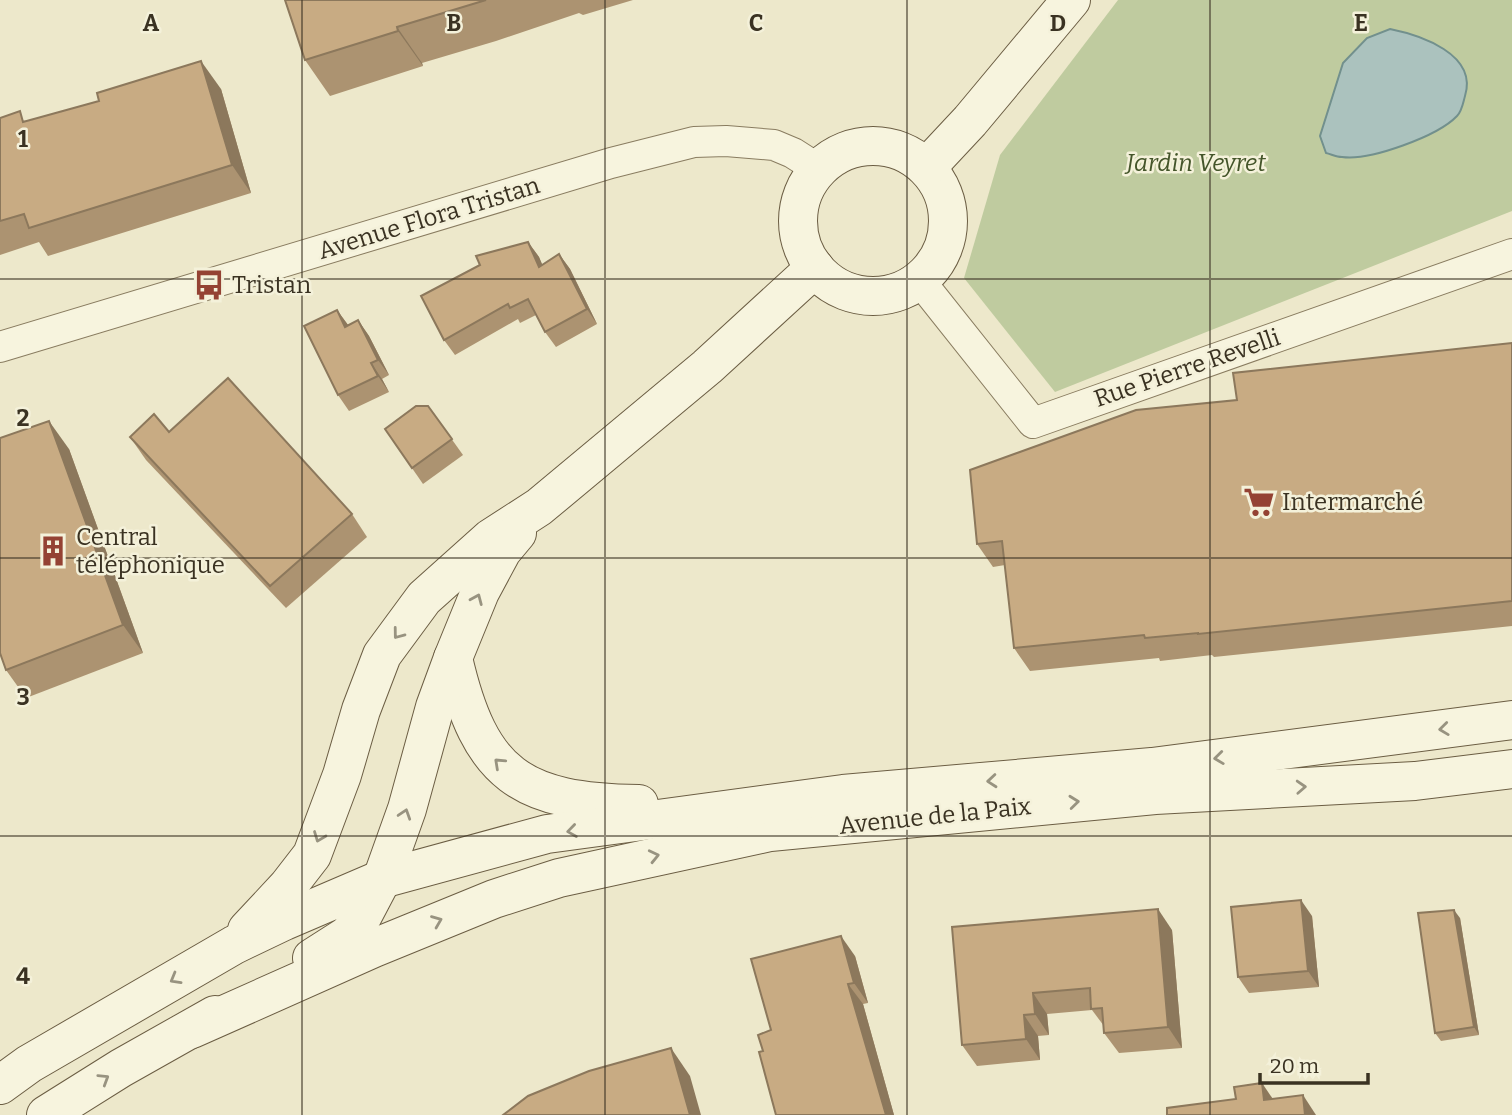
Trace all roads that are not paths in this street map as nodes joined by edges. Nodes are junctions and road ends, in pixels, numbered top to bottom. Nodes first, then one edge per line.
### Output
1 (1071, 0) edge
2 (927, 167) junction
3 (818, 169) junction
4 (1512, 254) edge
5 (815, 268) junction
6 (920, 281) junction
7 (0, 347) edge
8 (539, 507) junction
9 (453, 658) junction
10 (1512, 720) edge
11 (1512, 769) edge
12 (753, 806) junction
13 (382, 879) junction
14 (234, 945) junction
15 (192, 1029) junction
16 (10, 1071) edge
17 (46, 1115) edge

1 - 2 main road
2 - 3 main road
2 - 6 main road
3 - 5 main road
3 - 7 street, Avenue Flora Tristan
4 - 6 street, Rue Pierre Revelli
5 - 6 main road
5 - 8 main road
9 -> 8 main road
8 -> 14 main road
12 -> 9 main road
13 -> 9 main road
10 -> 12 main road, Avenue de la Paix
15 -> 11 main road, Avenue de la Paix
12 -> 13 main road, Avenue de la Paix
13 - 14 main road, Avenue de la Paix
13 - 15 main road
14 -> 16 main road
17 -> 15 main road

